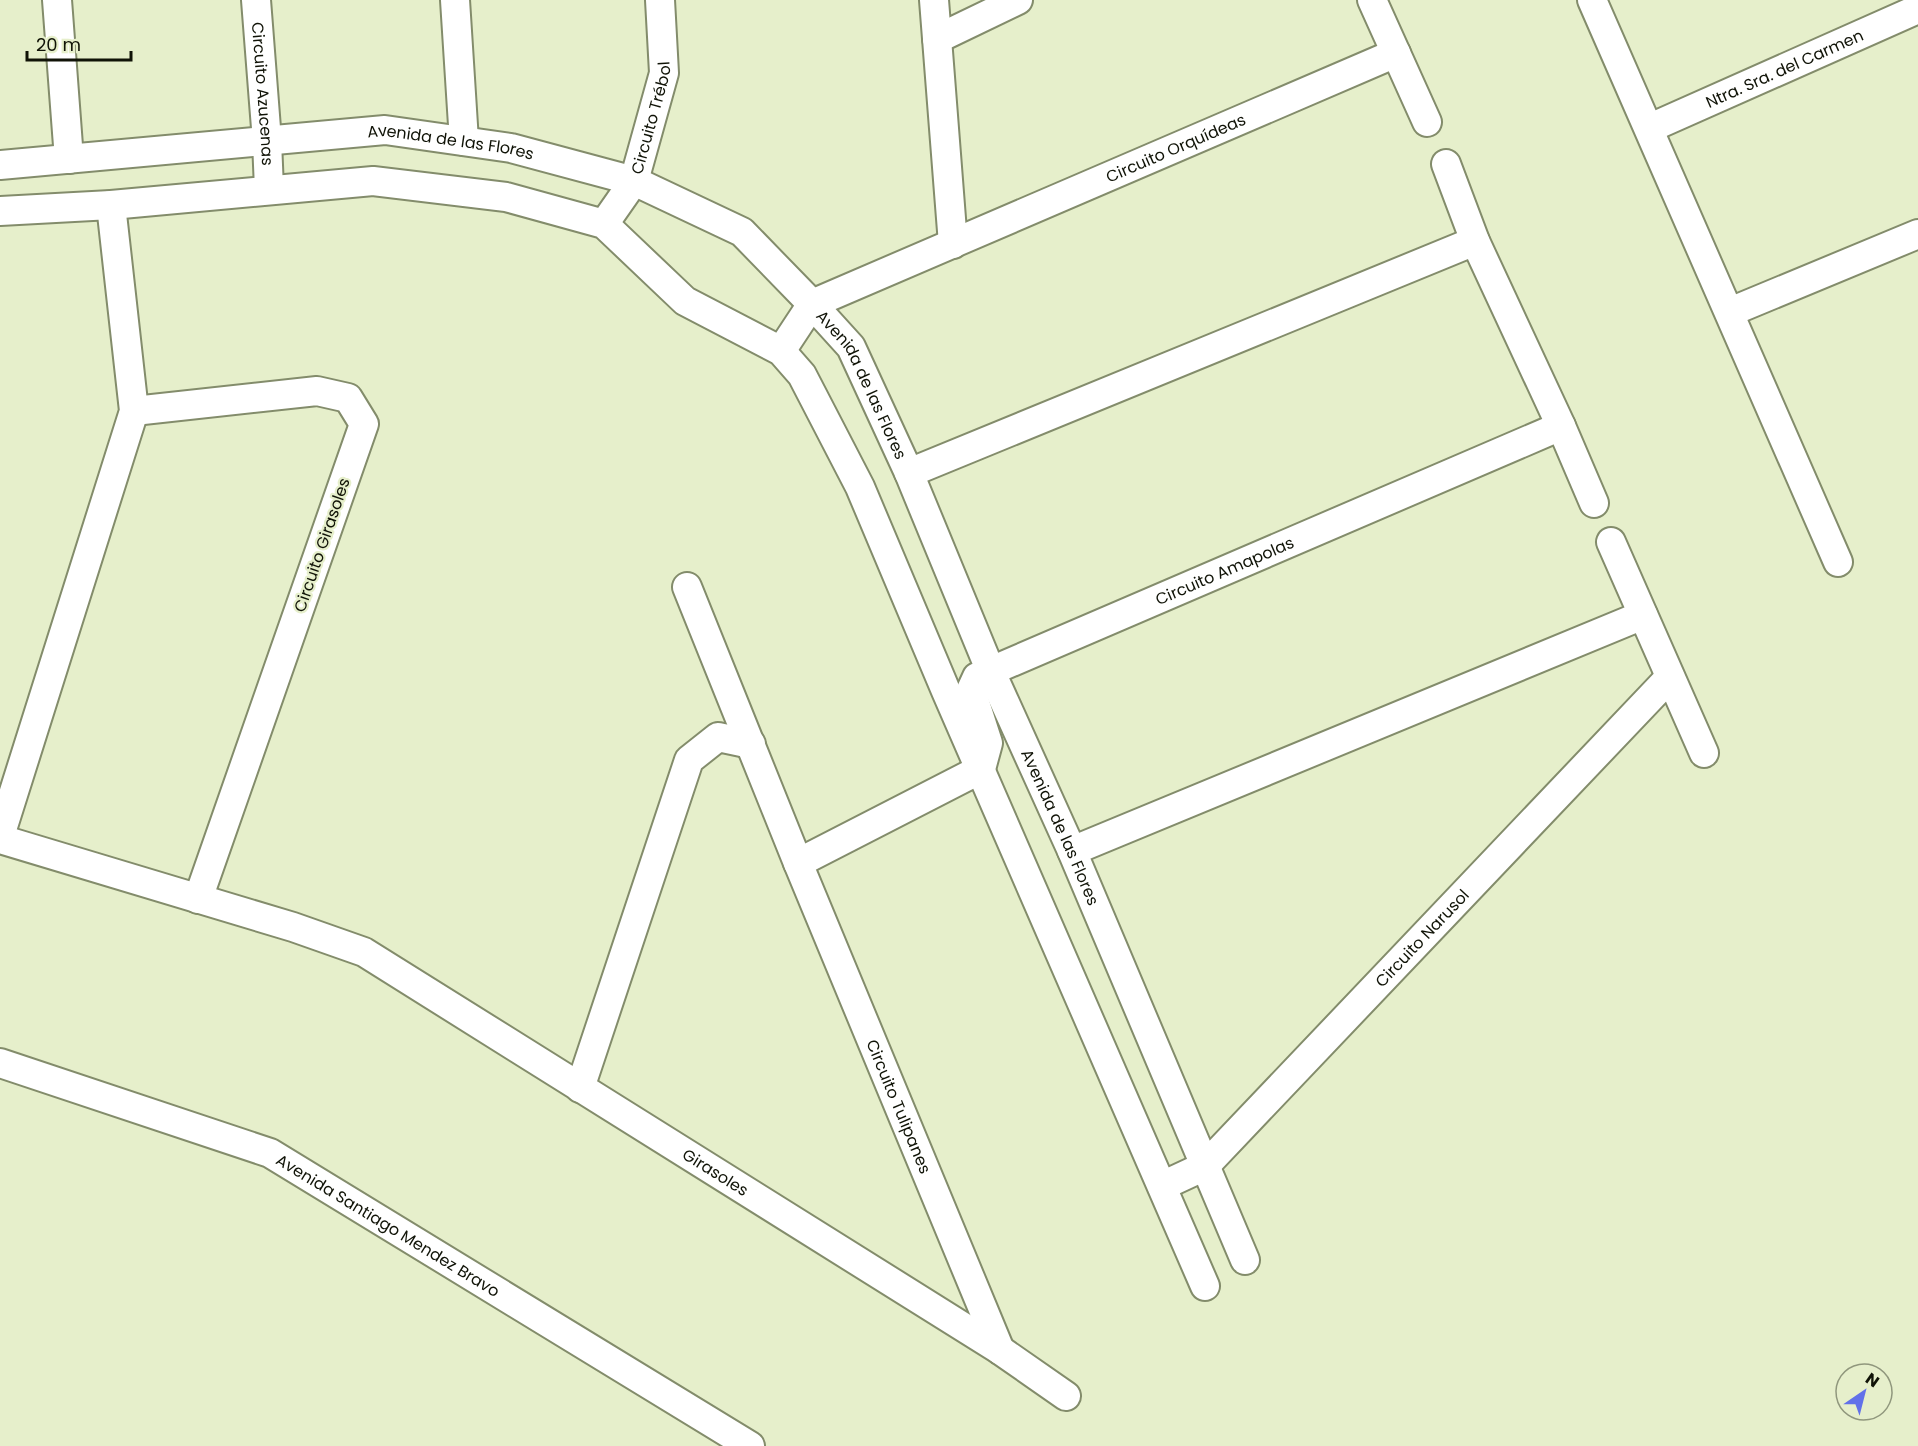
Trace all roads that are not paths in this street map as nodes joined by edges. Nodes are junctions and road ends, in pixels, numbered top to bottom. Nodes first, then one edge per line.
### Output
1 (57, 0) edge
2 (256, 0) edge
3 (455, 0) edge
4 (660, 0) edge
5 (934, 0) edge
6 (1018, 0) edge
7 (1372, 0) edge
8 (1592, 0) edge
9 (1918, 9) edge
10 (937, 39) junction
11 (1396, 53) junction
12 (1427, 122) dead end
13 (1650, 128) junction
14 (267, 141) junction
15 (464, 141) junction
16 (69, 159) junction
17 (1446, 164) dead end
18 (0, 165) edge
19 (634, 181) junction
20 (268, 189) junction
21 (111, 205) junction
22 (0, 211) edge
23 (604, 224) junction
24 (1918, 234) edge
25 (1475, 241) junction
26 (953, 244) junction
27 (812, 304) junction
28 (1730, 312) junction
29 (781, 351) junction
30 (134, 411) junction
31 (1561, 426) junction
32 (909, 474) junction
33 (1593, 503) dead end
34 (1611, 542) dead end
35 (1838, 562) dead end
36 (687, 587) dead end
37 (1643, 615) junction
38 (991, 672) junction
39 (1670, 677) junction
40 (751, 744) junction
41 (1704, 753) dead end
42 (981, 769) junction
43 (0, 837) edge
44 (1072, 851) junction
45 (798, 863) junction
46 (198, 899) junction
47 (0, 1063) edge
48 (580, 1088) junction
49 (1205, 1166) junction
50 (1162, 1186) junction
51 (1245, 1260) dead end
52 (1205, 1286) dead end
53 (1000, 1350) junction
54 (1066, 1396) dead end
55 (750, 1446) edge

1 - 16 street
2 - 14 street, Circuito Azucenas
3 - 15 street
4 - 19 street, Circuito Trébol
5 - 10 street
6 - 10 street
7 - 11 street
8 - 13 street
9 - 13 street, Ntra. Sra. del Carmen
10 - 26 street
11 - 12 street
11 - 26 street, Circuito Orquídeas
13 - 28 street
14 - 15 street, Avenida de las Flores
14 - 16 street, Avenida de las Flores
14 - 20 street, Circuito Azucenas
15 - 19 street, Avenida de las Flores
16 - 18 street, Avenida de las Flores
17 - 25 street
19 - 23 street, Circuito Trébol
19 - 27 street, Avenida de las Flores
20 - 21 street
20 - 23 street
21 - 22 street
21 - 30 street
23 - 29 street
24 - 28 street
25 - 31 street
25 - 32 street
26 - 27 street, Circuito Orquídeas
27 - 29 street
27 - 32 street, Avenida de las Flores
28 - 35 street
29 - 42 street
30 - 43 street
30 - 46 street, Circuito Girasoles
31 - 33 street
31 - 38 street, Circuito Amapolas
32 - 38 street, Avenida de las Flores
34 - 37 street
36 - 40 street, Circuito Tulipanes
37 - 39 street
37 - 44 street
38 - 42 street, Circuito Amapolas
38 - 44 street, Avenida de las Flores
39 - 41 street
39 - 49 street, Circuito Narusol
40 - 45 street, Circuito Tulipanes
40 - 48 street
42 - 45 street
42 - 50 street
43 - 46 street
44 - 49 street, Avenida de las Flores
45 - 53 street, Circuito Tulipanes
46 - 48 street, Girasoles
47 - 55 street, Avenida Santiago Mendez Bravo
48 - 53 street, Girasoles
49 - 50 street, Circuito Narusol
49 - 51 street, Avenida de las Flores
50 - 52 street
53 - 54 street, Girasoles

